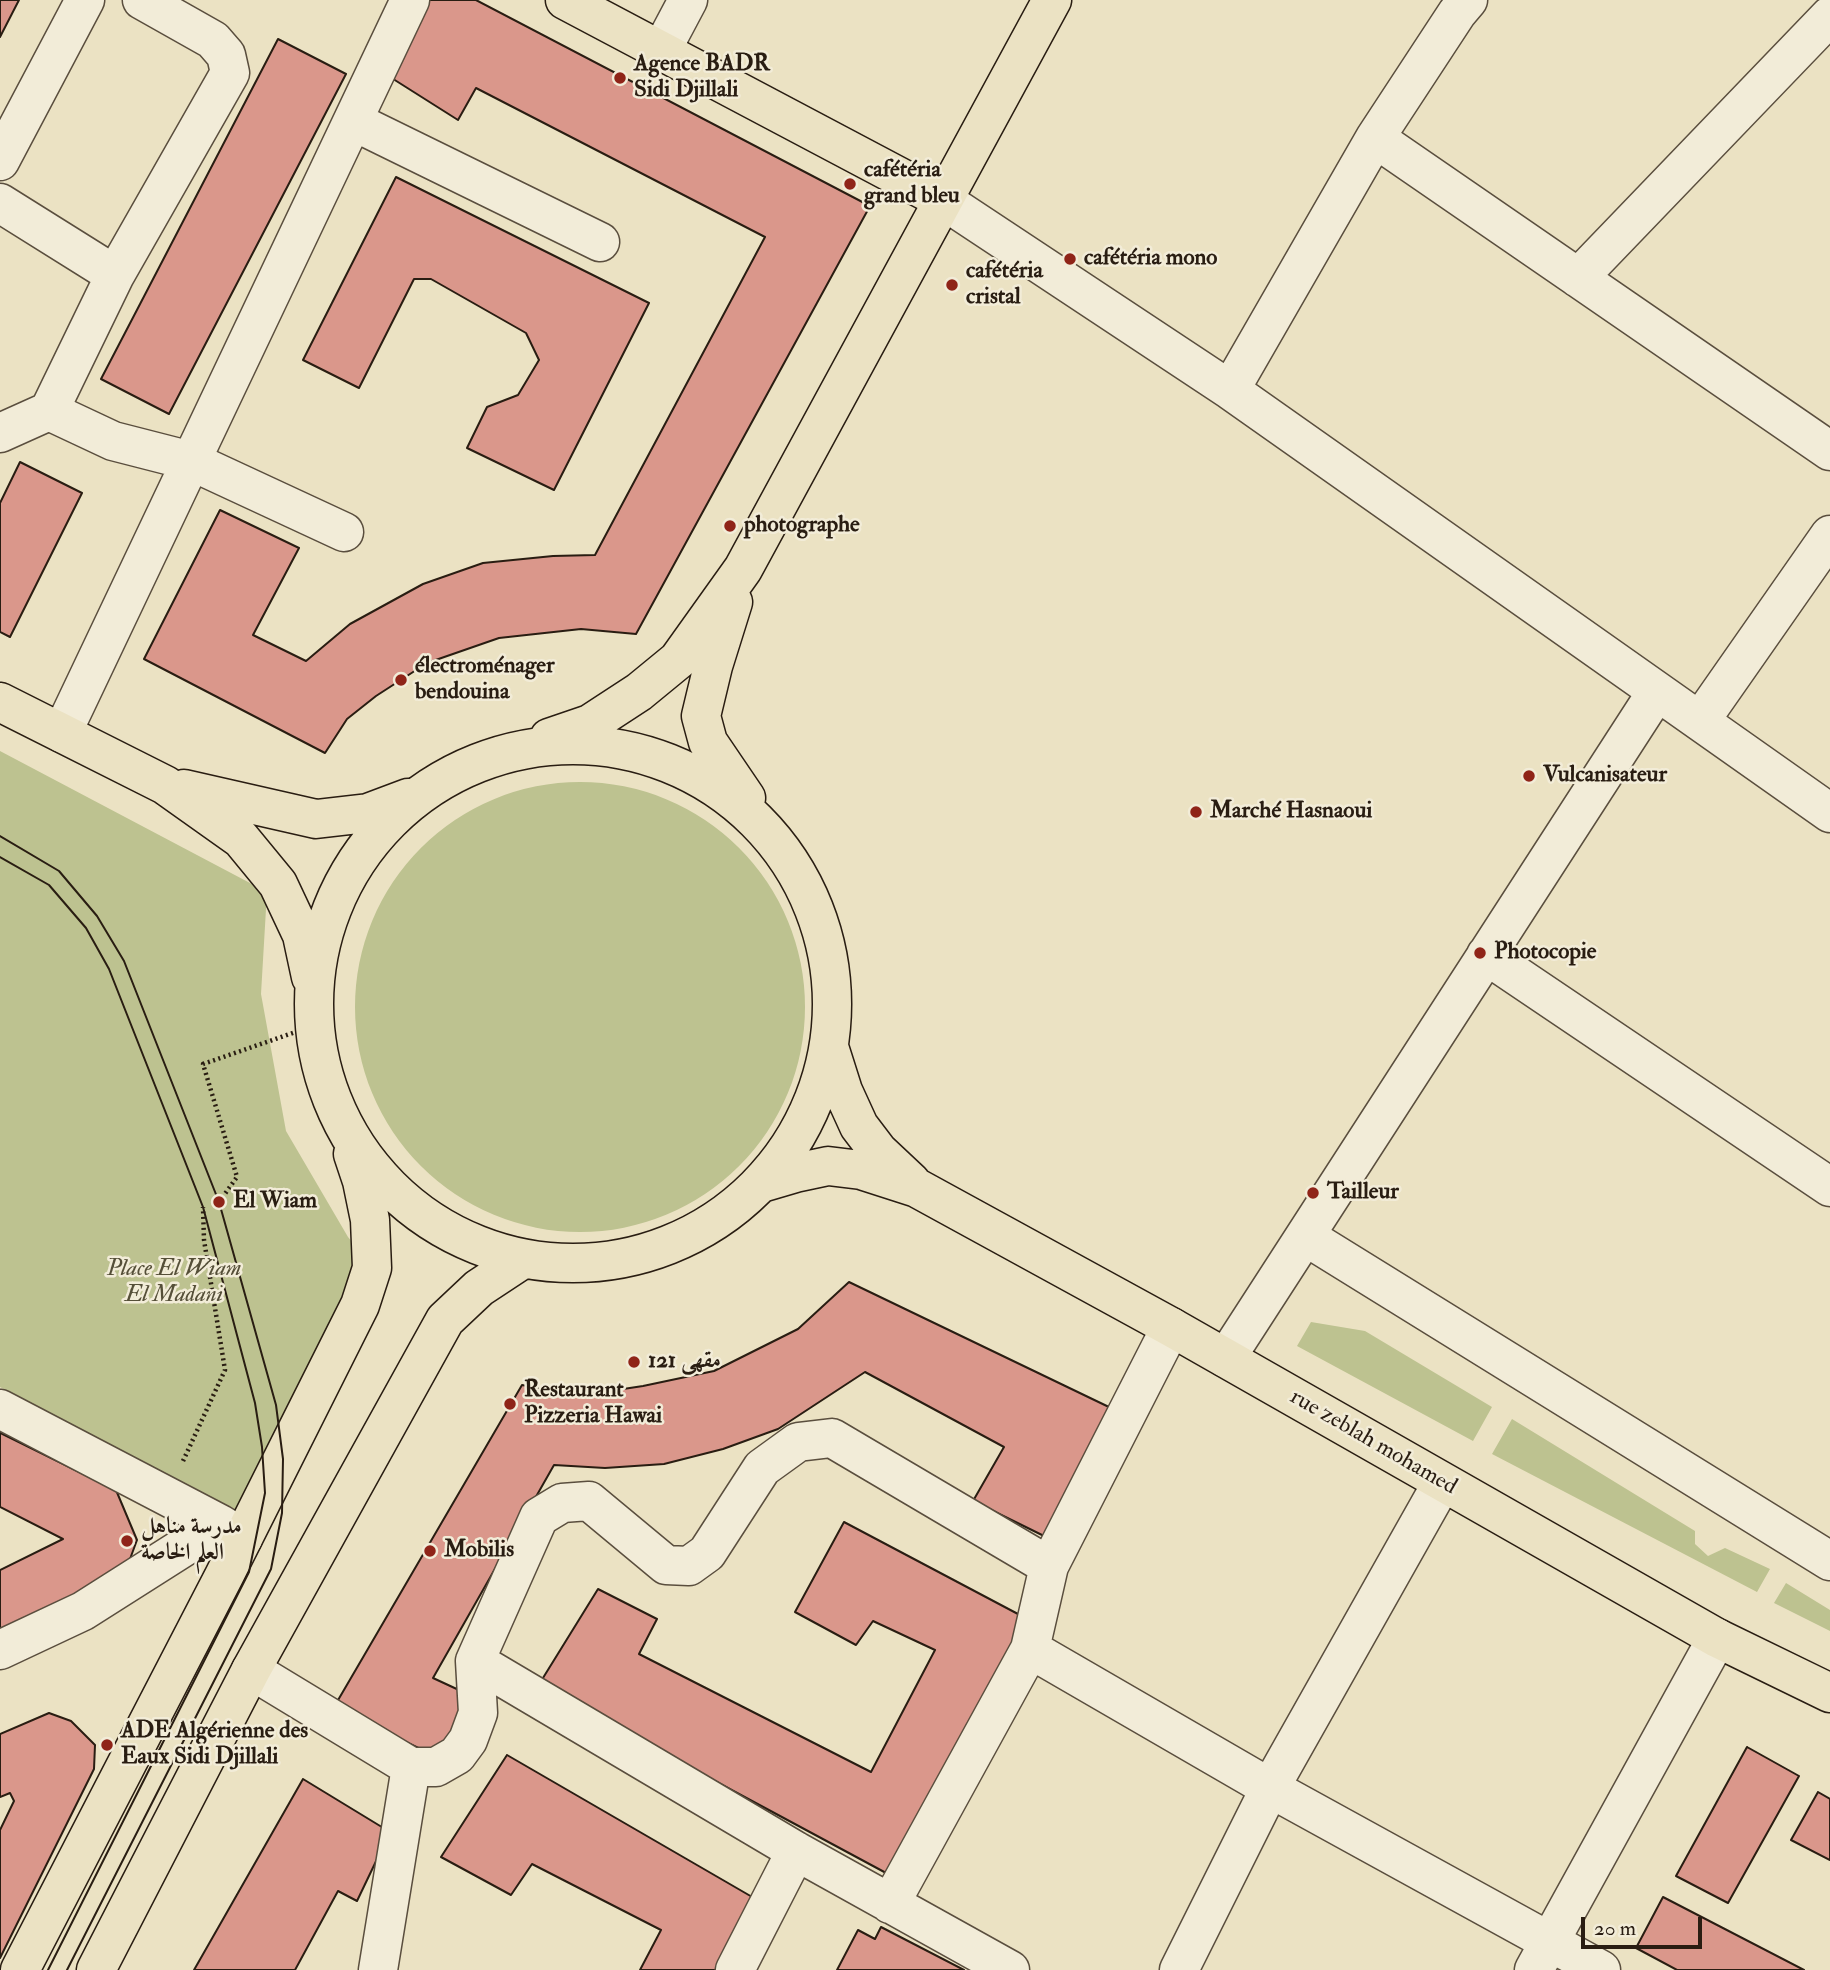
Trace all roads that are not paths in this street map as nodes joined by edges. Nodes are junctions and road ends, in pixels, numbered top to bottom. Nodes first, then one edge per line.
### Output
1 (85, 0) edge
2 (142, 0) edge
3 (410, 0) edge
4 (565, 0) edge
5 (688, 0) edge
6 (1052, 0) edge
7 (1468, 0) edge
8 (1830, 16) edge
9 (661, 51) junction
10 (353, 121) junction
11 (1376, 138) junction
12 (0, 161) edge
13 (943, 201) junction
14 (0, 203) edge
15 (600, 242) dead end
16 (115, 275) junction
17 (1578, 278) junction
18 (1230, 390) junction
19 (49, 411) junction
20 (0, 433) edge
21 (1830, 451) edge
22 (191, 461) junction
23 (344, 532) dead end
24 (1830, 535) edge
25 (743, 569) junction
26 (1656, 693) junction
27 (0, 702) edge
28 (1700, 722) junction
29 (62, 733) junction
30 (503, 754) junction
31 (165, 785) junction
32 (420, 794) junction
33 (1830, 813) edge
34 (769, 832) junction
35 (1486, 956) junction
36 (313, 1008) junction
37 (830, 1050) junction
38 (346, 1132) junction
39 (761, 1183) junction
40 (1830, 1187) edge
41 (917, 1188) junction
42 (1305, 1236) junction
43 (523, 1259) junction
44 (1171, 1327) junction
45 (1226, 1358) junction
46 (0, 1409) edge
47 (1442, 1483) junction
48 (231, 1531) junction
49 (1830, 1562) edge
50 (1049, 1566) junction
51 (1717, 1638) junction
52 (1030, 1649) junction
53 (0, 1650) edge
54 (475, 1661) junction
55 (251, 1670) junction
56 (1830, 1693) edge
57 (411, 1767) junction
58 (1270, 1788) junction
59 (796, 1850) junction
60 (890, 1904) junction
61 (1541, 1956) edge
62 (20, 1970) edge
63 (96, 1970) edge
64 (378, 1970) edge
65 (735, 1970) edge
66 (1010, 1970) edge
67 (1180, 1970) edge
68 (1601, 1970) edge

1 - 12 street
2 - 16 street
3 - 10 street
4 - 9 main road
5 - 9 street
6 - 13 main road
7 - 11 street
8 - 17 street
9 - 13 main road
10 - 15 street
10 - 22 street
11 - 17 street
11 - 18 street
13 - 18 street
13 - 25 main road
14 - 16 street
16 - 19 street
17 - 21 street
18 - 26 street
19 - 20 street
19 - 22 street
22 - 23 street
22 - 29 street
24 - 28 street
25 - 30 main road
25 - 34 main road
26 - 28 street
26 - 35 street
27 - 29 main road
28 - 33 street
29 - 31 main road
30 - 32 main road
30 - 34 main road
31 - 32 main road
31 - 36 main road
32 - 36 main road
34 - 37 main road
35 - 40 street
35 - 42 street
36 - 38 main road
37 - 39 main road
37 - 41 main road
38 - 43 main road
38 - 48 main road
39 - 41 main road
39 - 43 main road
41 - 44 main road, rue zeblah mohamed
42 - 45 street
42 - 49 street
43 - 55 main road
44 - 45 main road, rue zeblah mohamed
44 - 50 street
45 - 47 main road, rue zeblah mohamed
46 - 48 street
47 - 51 main road, rue zeblah mohamed
47 - 58 street
48 - 53 street
48 - 62 main road
50 - 52 street
50 - 54 street
51 - 56 main road, rue zeblah mohamed
51 - 61 street
52 - 58 street
52 - 60 street
54 - 57 street
54 - 59 street
55 - 57 street
55 - 63 main road
57 - 64 street
58 - 61 street
58 - 67 street
59 - 60 street
59 - 65 street
60 - 66 street
61 - 68 street

